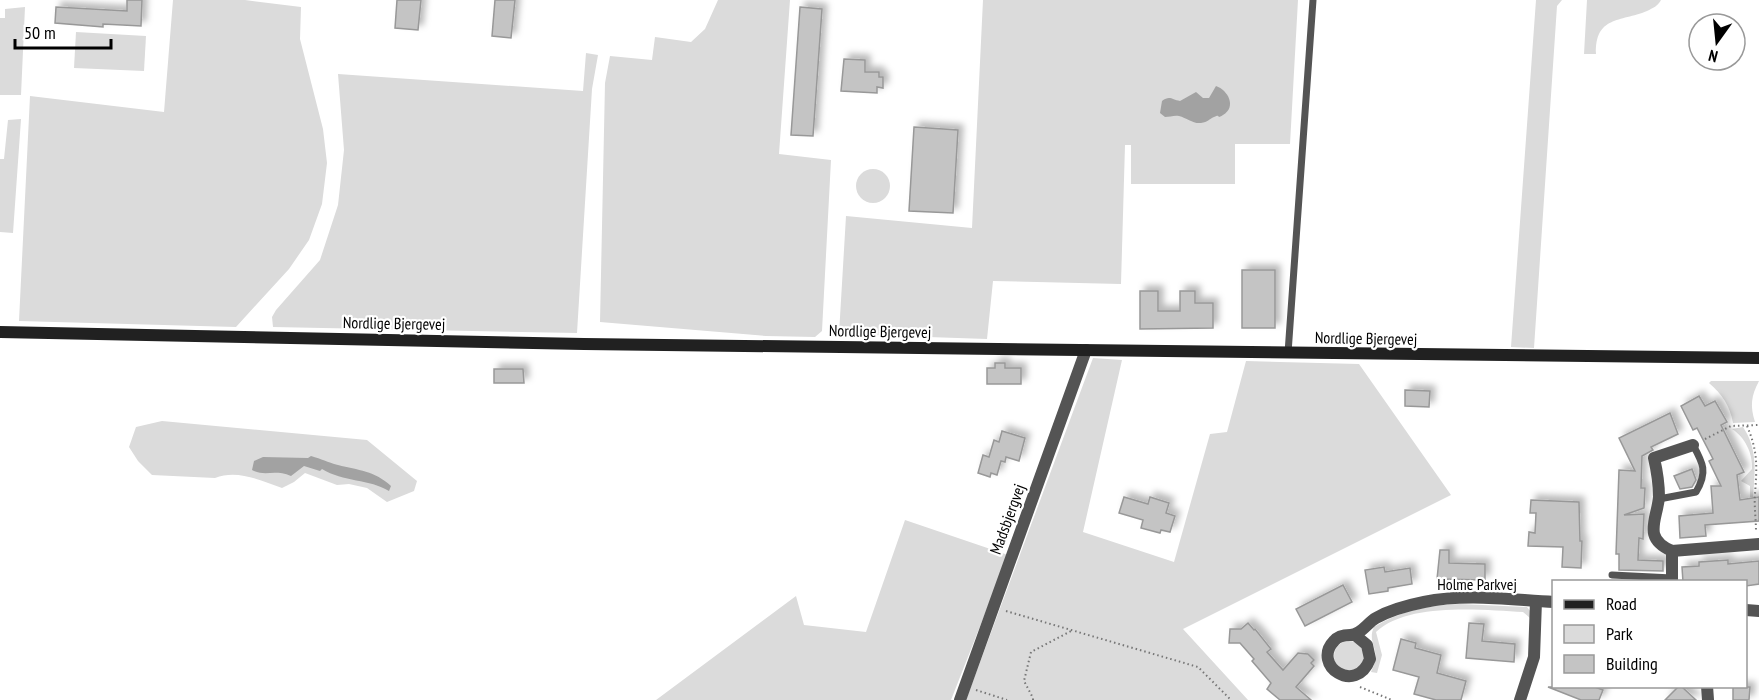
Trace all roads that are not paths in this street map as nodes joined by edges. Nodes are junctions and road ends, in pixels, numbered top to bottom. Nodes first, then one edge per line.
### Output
1 (1313, 0) edge
2 (0, 332) edge
3 (1086, 350) junction
4 (1287, 353) junction
5 (1759, 358) edge
6 (1693, 445) joint
7 (1659, 499) junction
8 (1758, 544) edge
9 (1672, 550) junction
10 (1612, 575) dead end
11 (1672, 580) edge
12 (1536, 601) junction
13 (1552, 602) edge
14 (1355, 636) junction
15 (960, 700) edge
16 (1520, 700) edge

1 - 4 lane
2 - 3 street, Nordlige Bjergevej
3 - 4 street, Nordlige Bjergevej
3 - 15 street, Madsbjergvej
4 - 5 street, Nordlige Bjergevej
6 - 7 street
6 - 7 lane
7 - 9 street
8 - 9 street
9 - 11 street
10 - 11 lane
12 - 13 street, Holme Parkvej
12 - 14 street, Holme Parkvej
12 - 16 street, Holme Parkvej
14 - 14 street, Holme Parkvej

